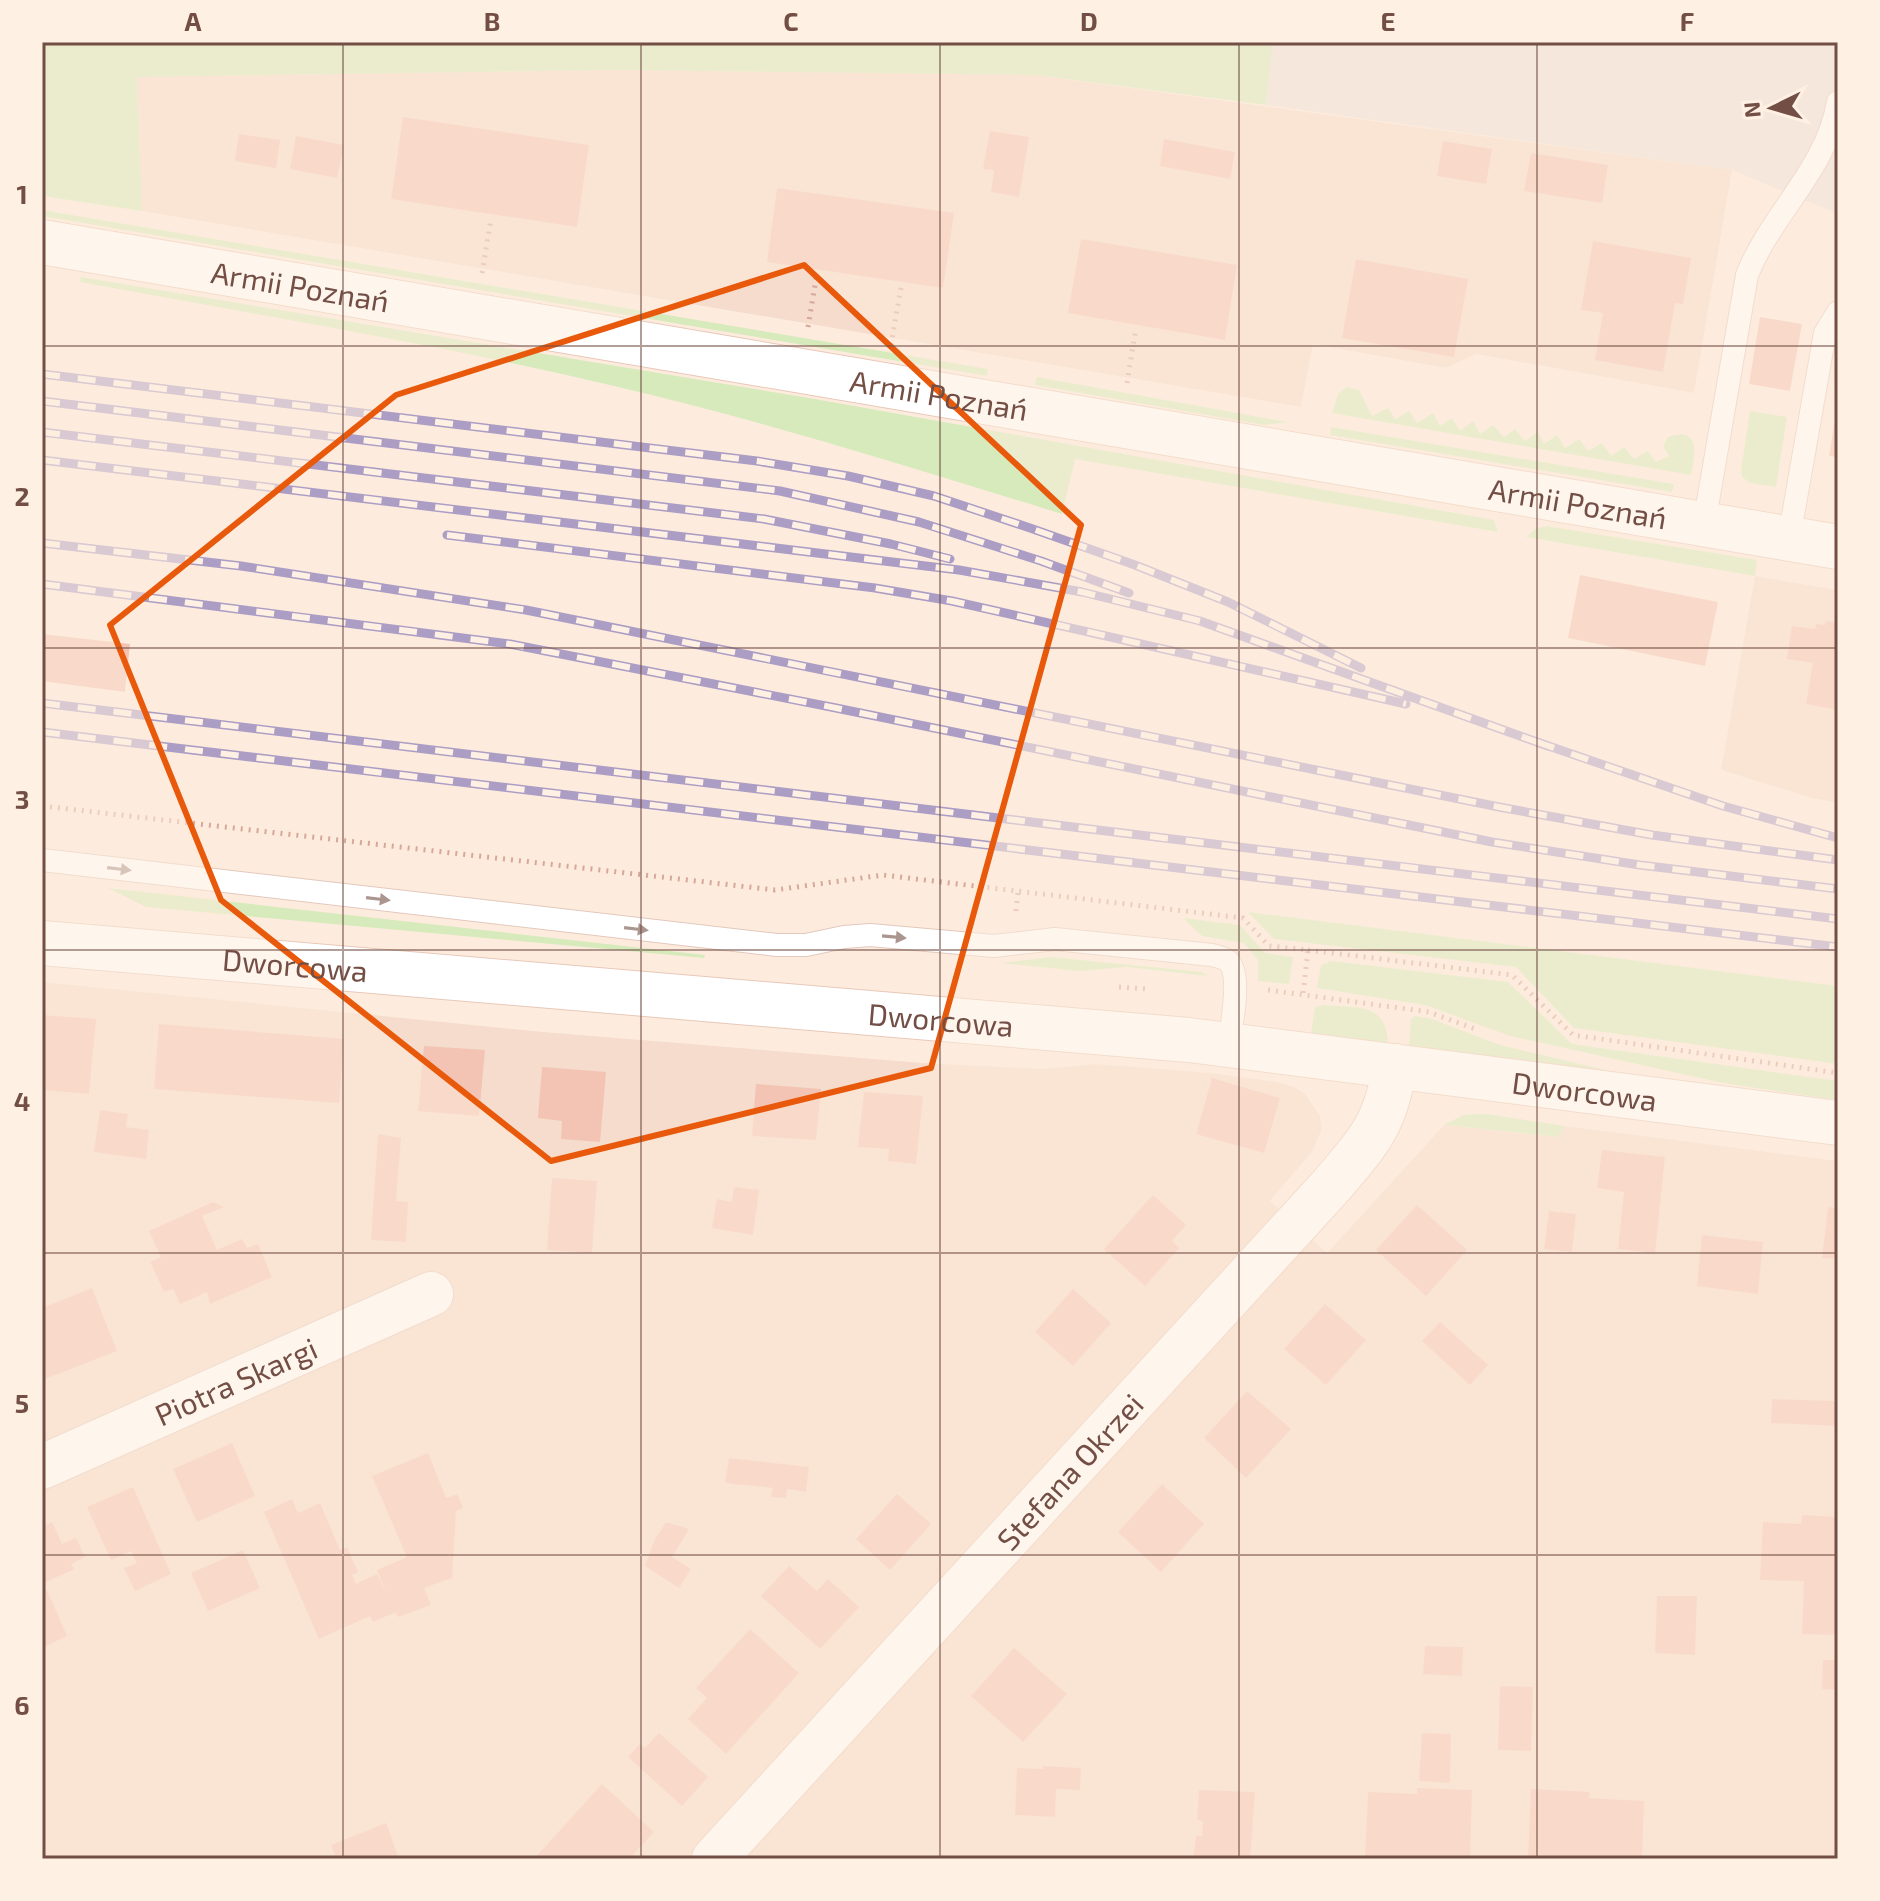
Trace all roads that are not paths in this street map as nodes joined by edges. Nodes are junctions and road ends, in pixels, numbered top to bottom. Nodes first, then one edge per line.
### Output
1 (1838, 102) edge
2 (42, 242) edge
3 (1838, 312) edge
4 (1704, 524) junction
5 (1789, 538) junction
6 (1838, 547) edge
7 (42, 860) edge
8 (42, 943) edge
9 (1229, 1045) junction
10 (1395, 1066) junction
11 (1838, 1123) edge
12 (431, 1294) dead end
13 (42, 1467) edge
14 (714, 1859) edge

1 - 4 lane
2 - 4 street, Armii Poznań
3 - 5 lane
4 - 5 street, Armii Poznań
5 - 6 street, Armii Poznań
7 -> 9 lane
8 - 9 street, Dworcowa
9 - 10 street, Dworcowa
10 - 11 street, Dworcowa
10 - 14 street, Stefana Okrzei
12 - 13 street, Piotra Skargi

